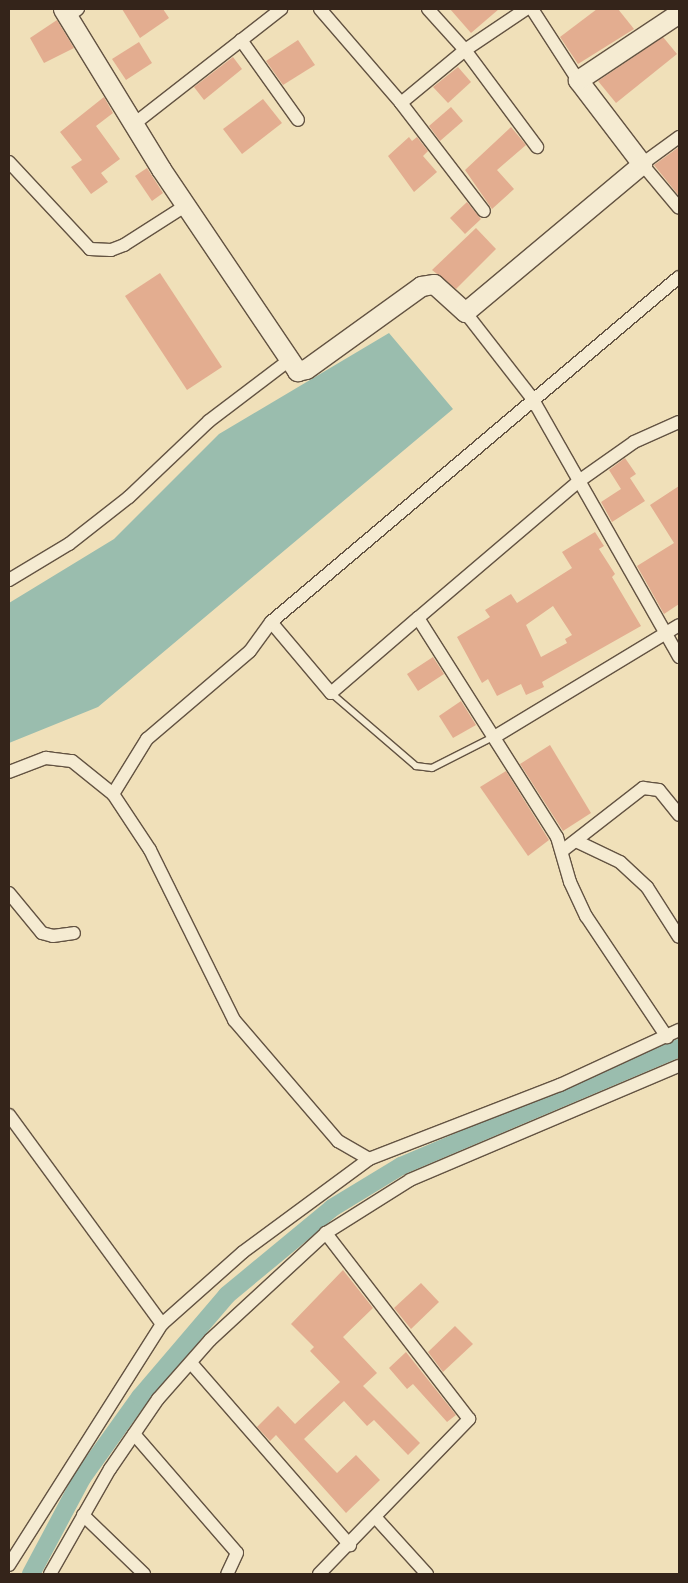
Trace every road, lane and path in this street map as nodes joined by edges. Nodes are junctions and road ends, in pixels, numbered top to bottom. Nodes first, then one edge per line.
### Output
1 (280, 9) edge
2 (320, 9) edge
3 (428, 9) edge
4 (526, 9) edge
5 (532, 9) edge
6 (70, 11) edge
7 (679, 13) edge
8 (241, 40) junction
9 (464, 50) junction
10 (578, 80) junction
11 (401, 103) junction
12 (298, 120) dead end
13 (134, 124) junction
14 (679, 137) edge
15 (537, 147) dead end
16 (9, 162) edge
17 (642, 164) junction
18 (185, 206) junction
19 (679, 208) edge
20 (484, 212) dead end
21 (679, 277) edge
22 (466, 312) junction
23 (288, 361) junction
24 (532, 398) junction
25 (679, 422) edge
26 (579, 481) junction
27 (9, 580) edge
28 (418, 618) junction
29 (271, 622) junction
30 (679, 625) edge
31 (665, 634) junction
32 (679, 657) edge
33 (331, 693) junction
34 (496, 736) junction
35 (9, 772) edge
36 (113, 794) junction
37 (679, 816) edge
38 (576, 841) junction
39 (562, 851) junction
40 (9, 893) edge
41 (74, 933) dead end
42 (679, 936) edge
43 (679, 1030) edge
44 (667, 1037) junction
45 (679, 1066) edge
46 (9, 1115) edge
47 (369, 1158) junction
48 (326, 1233) junction
49 (162, 1324) junction
50 (191, 1363) junction
51 (134, 1434) junction
52 (83, 1516) junction
53 (376, 1518) junction
54 (350, 1545) junction
55 (9, 1565) edge
56 (50, 1574) edge
57 (144, 1574) edge
58 (227, 1574) edge
59 (319, 1574) edge
60 (428, 1574) edge

1 - 8 street
2 - 11 street
3 - 9 street
4 - 9 street
5 - 10 street
6 - 13 main road
7 - 10 main road
8 - 12 street
8 - 13 street
9 - 11 street
9 - 15 street
10 - 17 main road
11 - 20 street
13 - 18 main road
14 - 17 street
16 - 18 street
17 - 19 street
17 - 22 main road
18 - 23 main road
21 - 24 street
22 - 23 main road
22 - 24 street
23 - 27 street
24 - 26 street
24 - 29 street
25 - 26 street
26 - 28 street
26 - 31 street
28 - 33 street
28 - 34 street
29 - 33 street
29 - 36 street
30 - 31 street
31 - 32 street
31 - 34 street
33 - 34 lane
34 - 39 street
35 - 36 street
36 - 47 street
37 - 38 street
38 - 39 street
38 - 42 street
39 - 44 street
40 - 41 street
43 - 44 street
44 - 47 street
45 - 48 street
46 - 49 street
47 - 49 street
48 - 50 street
48 - 53 street
49 - 55 street
50 - 51 street
50 - 54 street
51 - 52 street
51 - 58 street
52 - 56 street
52 - 57 street
53 - 54 street
53 - 60 street
54 - 59 street

